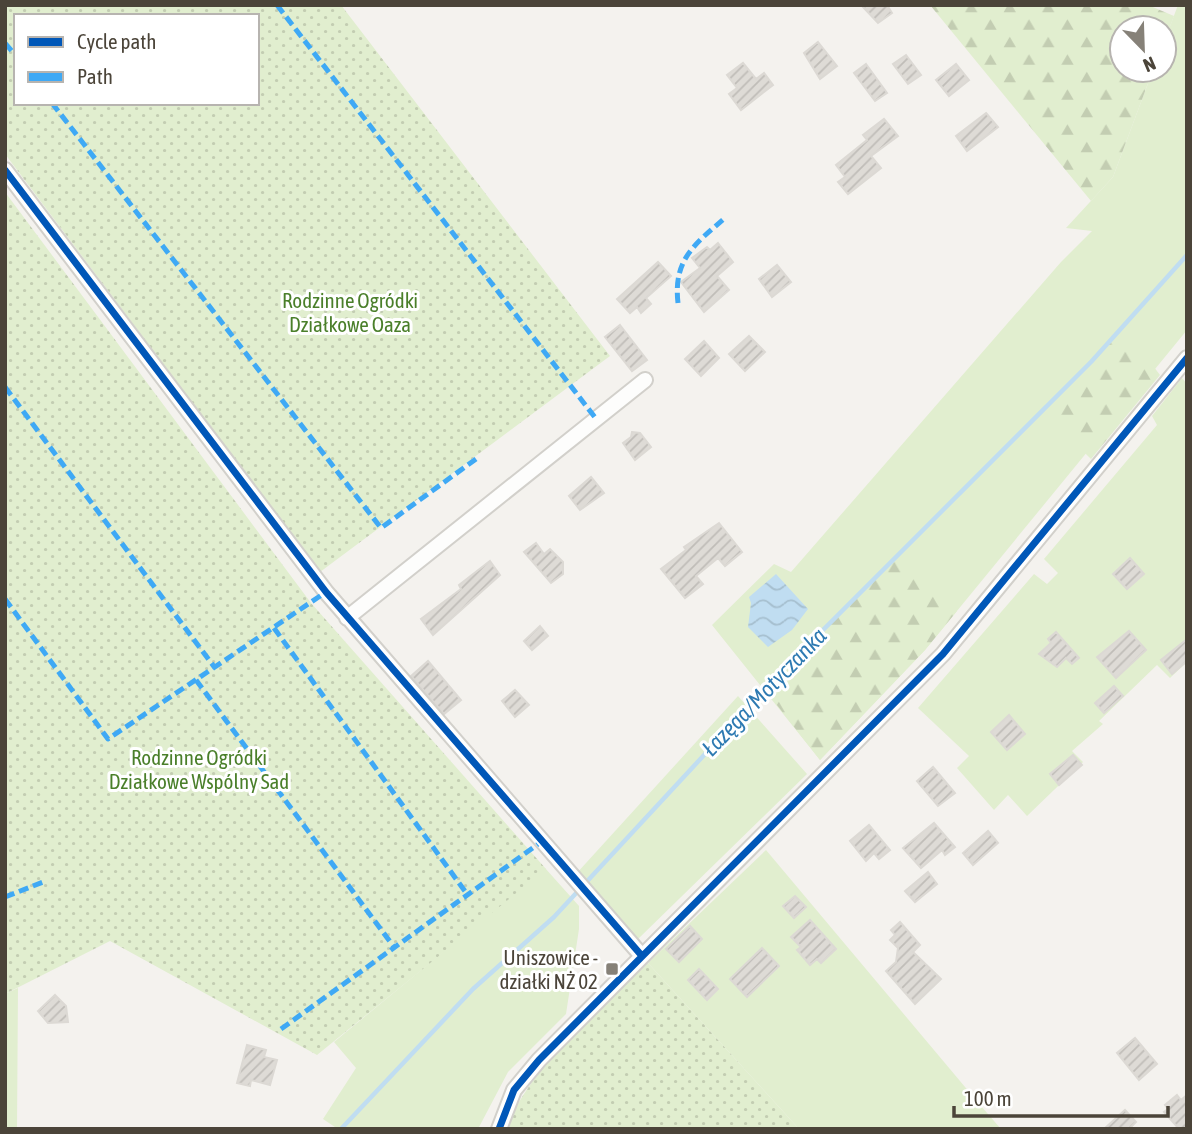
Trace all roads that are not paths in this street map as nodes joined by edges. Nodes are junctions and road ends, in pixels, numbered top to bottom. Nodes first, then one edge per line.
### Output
1 (5, 170) edge
2 (1187, 358) edge
3 (645, 380) dead end
4 (348, 618) junction
5 (642, 956) junction
6 (499, 1129) edge

1 - 4 street
2 - 5 street
3 - 4 street
4 - 5 street
5 - 6 street

